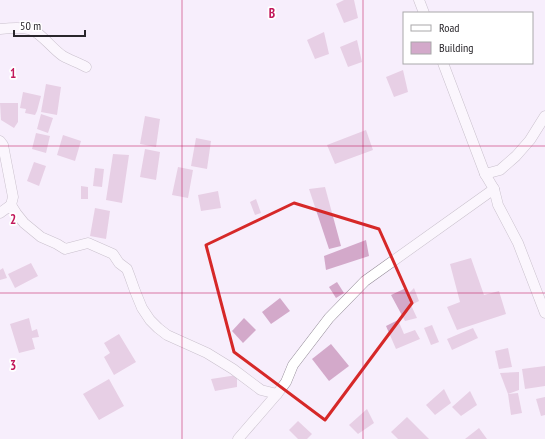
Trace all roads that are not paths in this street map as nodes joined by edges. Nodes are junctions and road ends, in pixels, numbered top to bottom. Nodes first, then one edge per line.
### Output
1 (419, 0) edge
2 (424, 12) edge
3 (0, 29) edge
4 (443, 64) edge
5 (86, 67) dead end
6 (545, 116) edge
7 (0, 141) edge
8 (485, 174) junction
9 (494, 189) junction
10 (11, 205) junction
11 (0, 212) edge
12 (545, 314) edge
13 (277, 394) junction
14 (238, 439) edge

1 - 2 street
3 - 5 street
4 - 8 street
6 - 8 street
7 - 10 street
8 - 9 street
9 - 12 street
9 - 13 street
10 - 11 street
10 - 13 street
13 - 14 street

